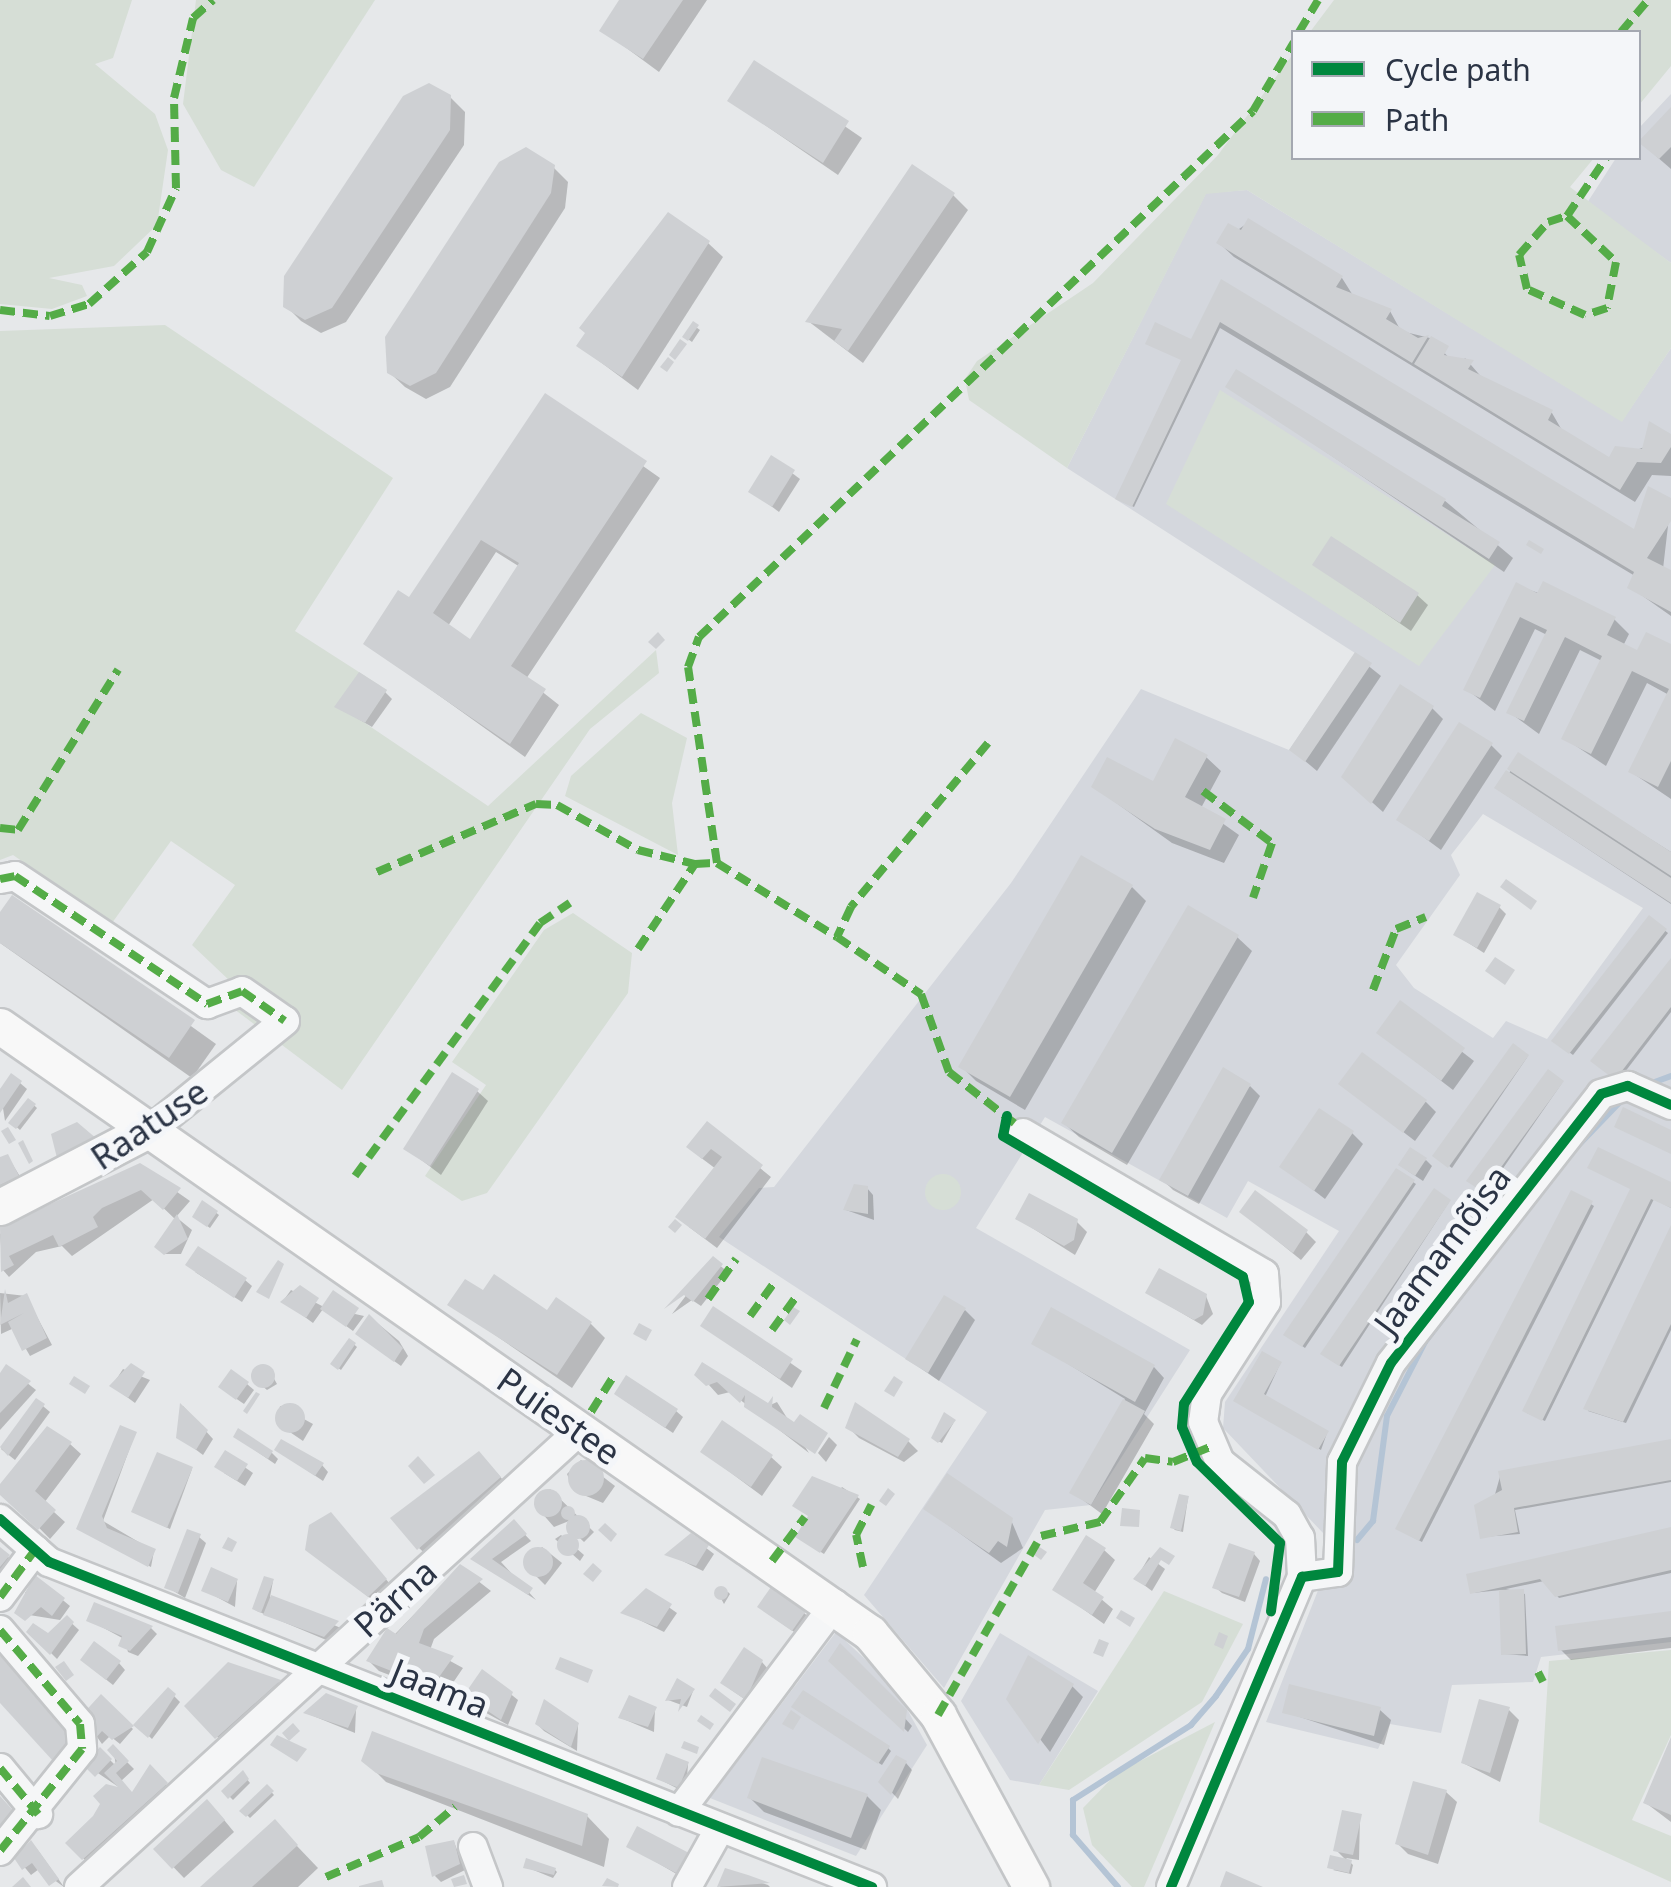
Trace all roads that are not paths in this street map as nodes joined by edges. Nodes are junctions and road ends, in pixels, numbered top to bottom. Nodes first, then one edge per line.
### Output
1 (0, 878) edge
2 (0, 1026) edge
3 (1671, 1105) edge
4 (154, 1126) junction
5 (1023, 1133) dead end
6 (0, 1207) edge
7 (579, 1431) junction
8 (0, 1519) edge
9 (35, 1550) junction
10 (1302, 1577) junction
11 (0, 1597) edge
12 (835, 1604) junction
13 (0, 1630) edge
14 (316, 1668) junction
15 (0, 1768) edge
16 (976, 1777) junction
17 (679, 1812) junction
18 (38, 1814) junction
19 (720, 1828) junction
20 (473, 1847) dead end
21 (0, 1851) edge
22 (79, 1887) edge
23 (488, 1887) edge
24 (687, 1887) edge
25 (872, 1887) edge
26 (1031, 1887) edge
27 (1056, 1887) edge
28 (1171, 1887) edge

1 - 4 street, Raatuse
2 - 4 main road, Puiestee
3 - 10 street, Jaamamõisa
4 - 6 main road, Raatuse
4 - 7 main road, Puiestee
5 - 10 street
7 - 12 main road, Puiestee
7 - 14 street, Pärna
8 - 9 street, Jaama
9 - 11 street
9 - 14 street, Jaama
10 - 28 street
12 - 16 main road, Puiestee
12 - 17 street
13 - 18 street
14 - 17 street, Jaama
14 - 22 street, Pärna
15 - 18 street
16 - 26 main road, Puiestee
16 - 27 main road
17 - 19 street, Jaama
18 - 21 street
19 - 24 street
19 - 25 street, Jaama
20 - 23 street

